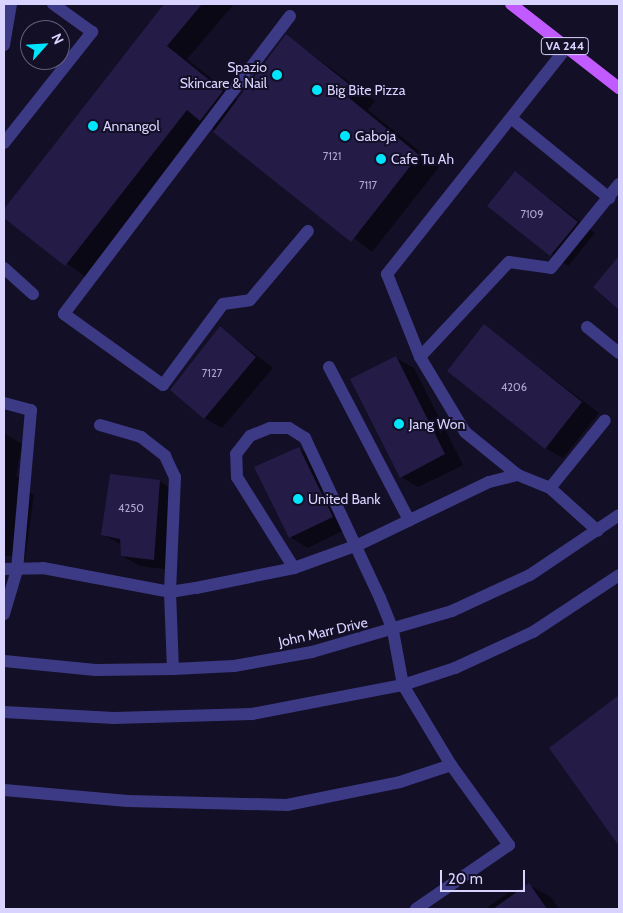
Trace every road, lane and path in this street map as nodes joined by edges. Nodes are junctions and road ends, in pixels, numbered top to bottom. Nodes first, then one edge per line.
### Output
1 (11, 4) edge
2 (53, 4) edge
3 (511, 4) edge
4 (290, 16) dead end
5 (4, 45) edge
6 (566, 47) junction
7 (619, 88) edge
8 (510, 118) junction
9 (4, 143) edge
10 (619, 184) edge
11 (609, 198) junction
12 (308, 231) dead end
13 (4, 268) edge
14 (33, 294) dead end
15 (587, 327) dead end
16 (619, 353) edge
17 (420, 357) junction
18 (329, 367) dead end
19 (4, 403) edge
20 (604, 420) dead end
21 (100, 425) dead end
22 (518, 475) junction
23 (550, 488) junction
24 (619, 515) edge
25 (409, 520) junction
26 (598, 531) junction
27 (358, 545) junction
28 (294, 568) junction
29 (4, 569) edge
30 (17, 570) junction
31 (619, 575) edge
32 (170, 592) junction
33 (4, 614) edge
34 (393, 631) junction
35 (4, 662) edge
36 (173, 669) junction
37 (403, 685) junction
38 (4, 712) edge
39 (451, 765) junction
40 (4, 790) edge
41 (416, 909) edge

1 - 5 street
2 - 9 street
3 - 6 main road, VA 244
4 - 12 street
6 - 7 main road, VA 244
6 - 8 street
8 - 11 street
8 - 17 street
10 - 11 street
11 - 17 street
13 - 14 street
15 - 16 street
17 - 22 street
18 - 25 street
19 - 30 street
20 - 23 street
21 - 32 street
22 - 23 street
22 - 25 street
23 - 26 street
24 - 26 street, John Marr Drive
25 - 27 street
26 - 34 street, John Marr Drive
27 - 28 street
27 - 28 street
27 - 34 street
28 - 32 street
29 - 30 street
30 - 32 street
30 - 33 street
31 - 37 street
32 - 36 street
34 - 36 street, John Marr Drive
34 - 37 street
35 - 36 street, John Marr Drive
37 - 38 street
37 - 39 street
39 - 40 street
39 - 41 street

